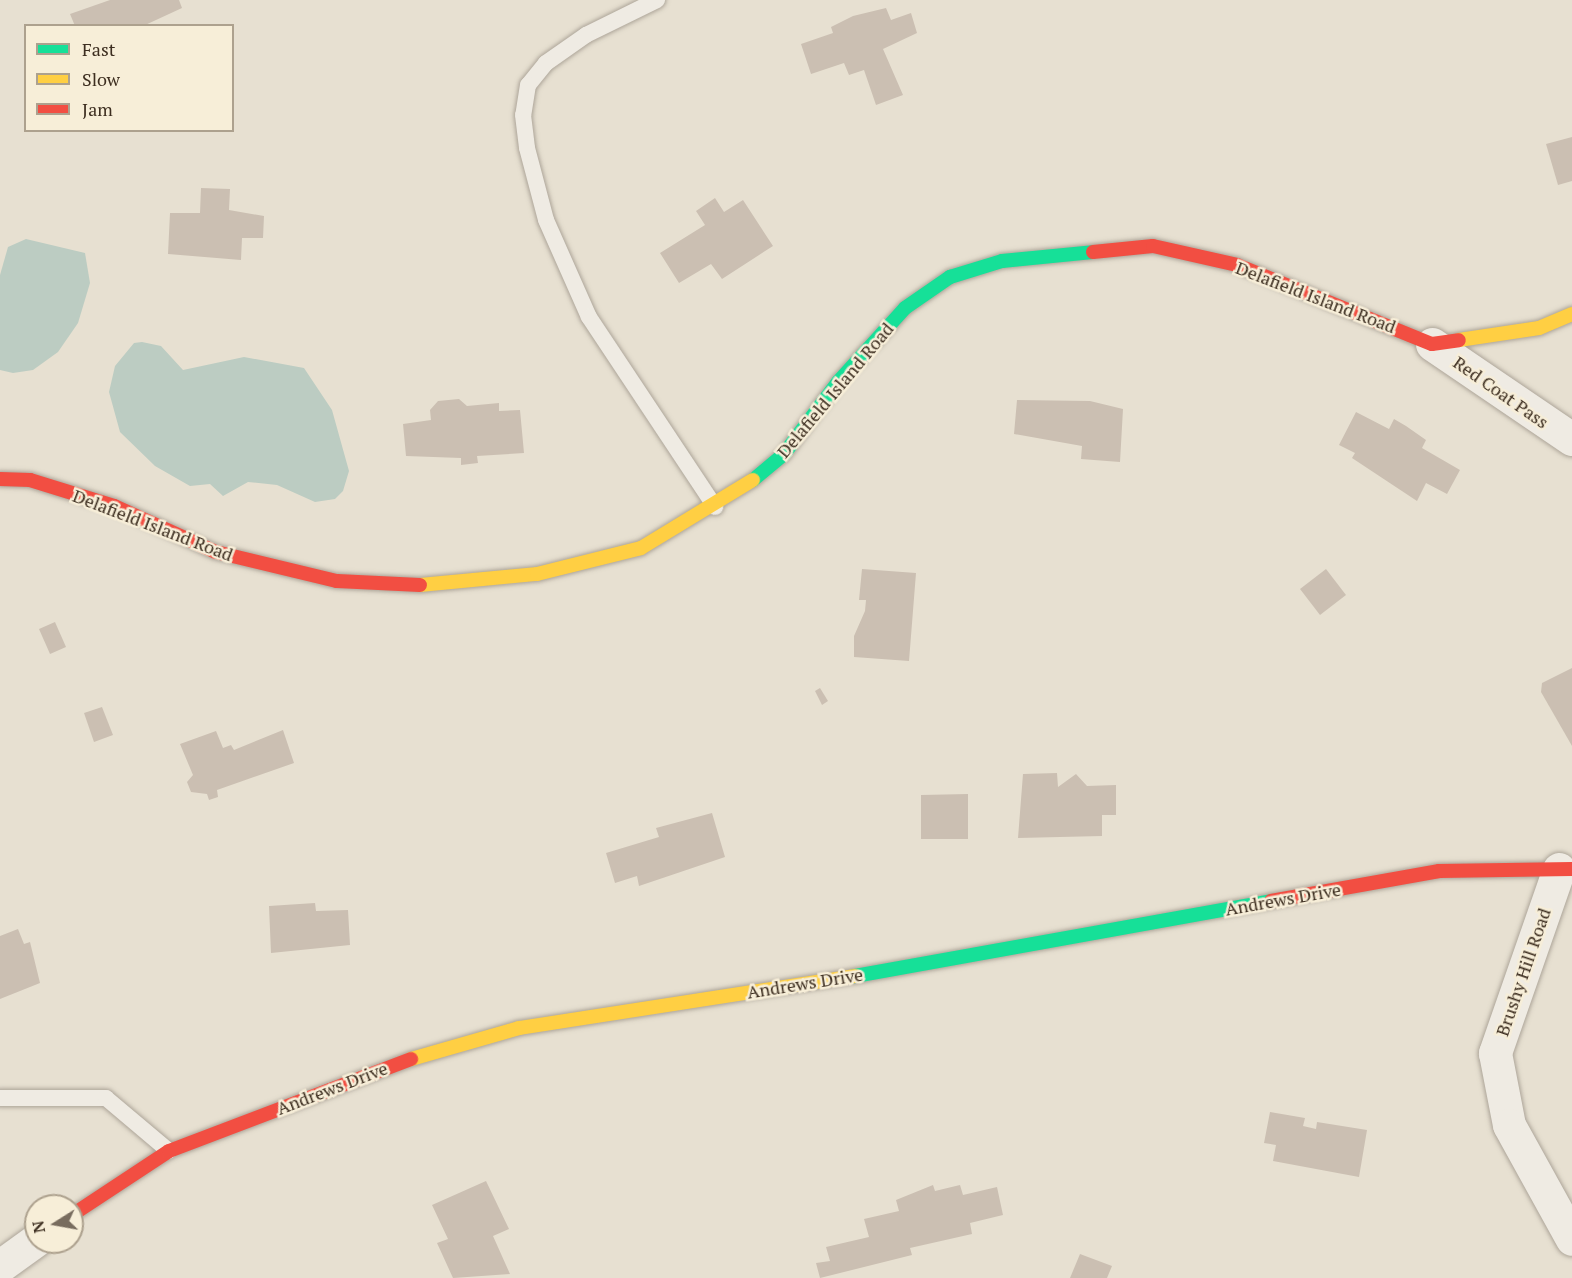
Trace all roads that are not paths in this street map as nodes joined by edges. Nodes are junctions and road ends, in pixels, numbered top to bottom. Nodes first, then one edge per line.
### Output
1 (657, 0) edge
2 (1572, 314) edge
3 (1432, 344) junction
4 (1572, 438) edge
5 (0, 479) edge
6 (715, 507) junction
7 (1565, 869) edge
8 (0, 1098) edge
9 (169, 1151) junction
10 (84, 1207) edge
11 (1572, 1239) edge
12 (24, 1249) edge
13 (0, 1266) edge

1 - 6 lane
2 - 3 street
3 - 4 street, Red Coat Pass
3 - 6 street, Delafield Island Road
5 - 6 street, Delafield Island Road
7 - 9 street, Andrews Drive
7 - 11 street, Brushy Hill Road
8 - 9 lane
9 - 10 street, Andrews Drive
12 - 13 street

